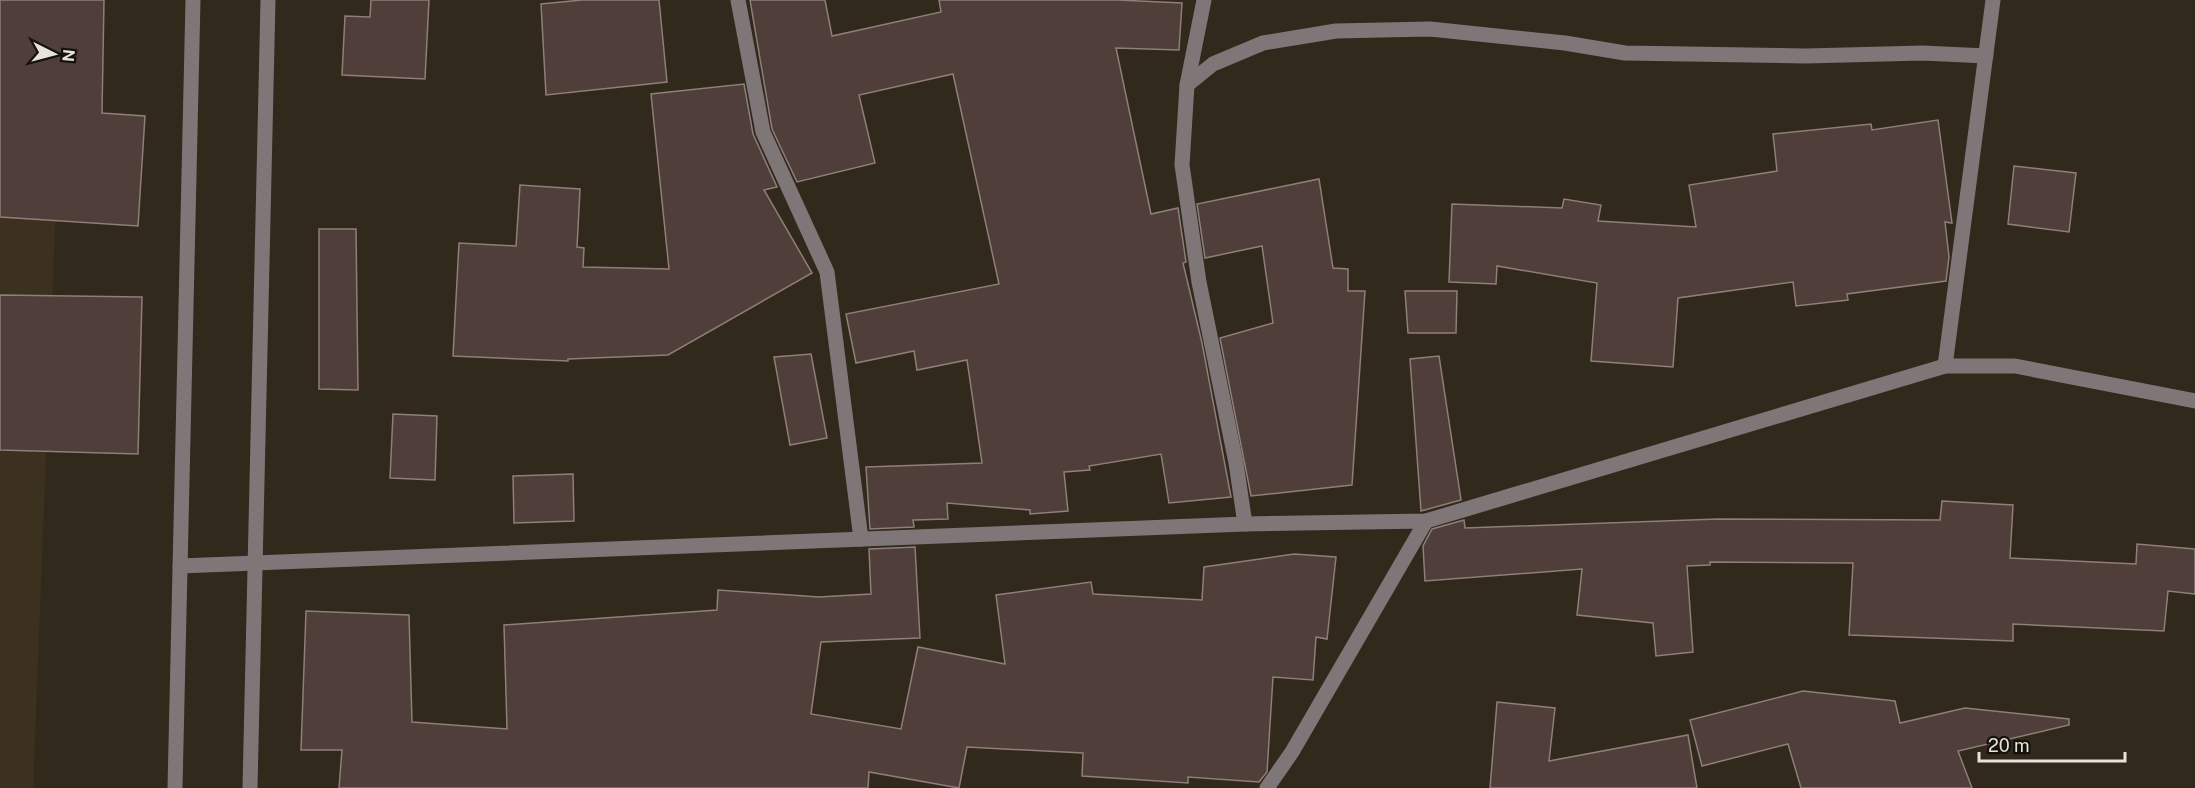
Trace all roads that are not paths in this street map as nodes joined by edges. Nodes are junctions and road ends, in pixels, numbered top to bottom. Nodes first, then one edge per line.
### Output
1 (194, 0) edge
2 (268, 0) edge
3 (738, 0) edge
4 (1204, 0) edge
5 (1993, 0) edge
6 (1986, 56) junction
7 (1187, 85) junction
8 (1945, 366) junction
9 (2195, 401) edge
10 (1426, 521) junction
11 (1245, 524) junction
12 (861, 539) junction
13 (255, 562) junction
14 (180, 566) junction
15 (175, 788) edge
16 (250, 788) edge
17 (1267, 788) edge

1 - 14 street
2 - 13 street
3 - 12 street
4 - 7 street
5 - 6 street
6 - 7 street
6 - 8 street
7 - 11 street
8 - 9 street
8 - 10 street
10 - 11 street
10 - 17 street
11 - 12 street
12 - 13 street
13 - 14 street
13 - 16 street
14 - 15 street

